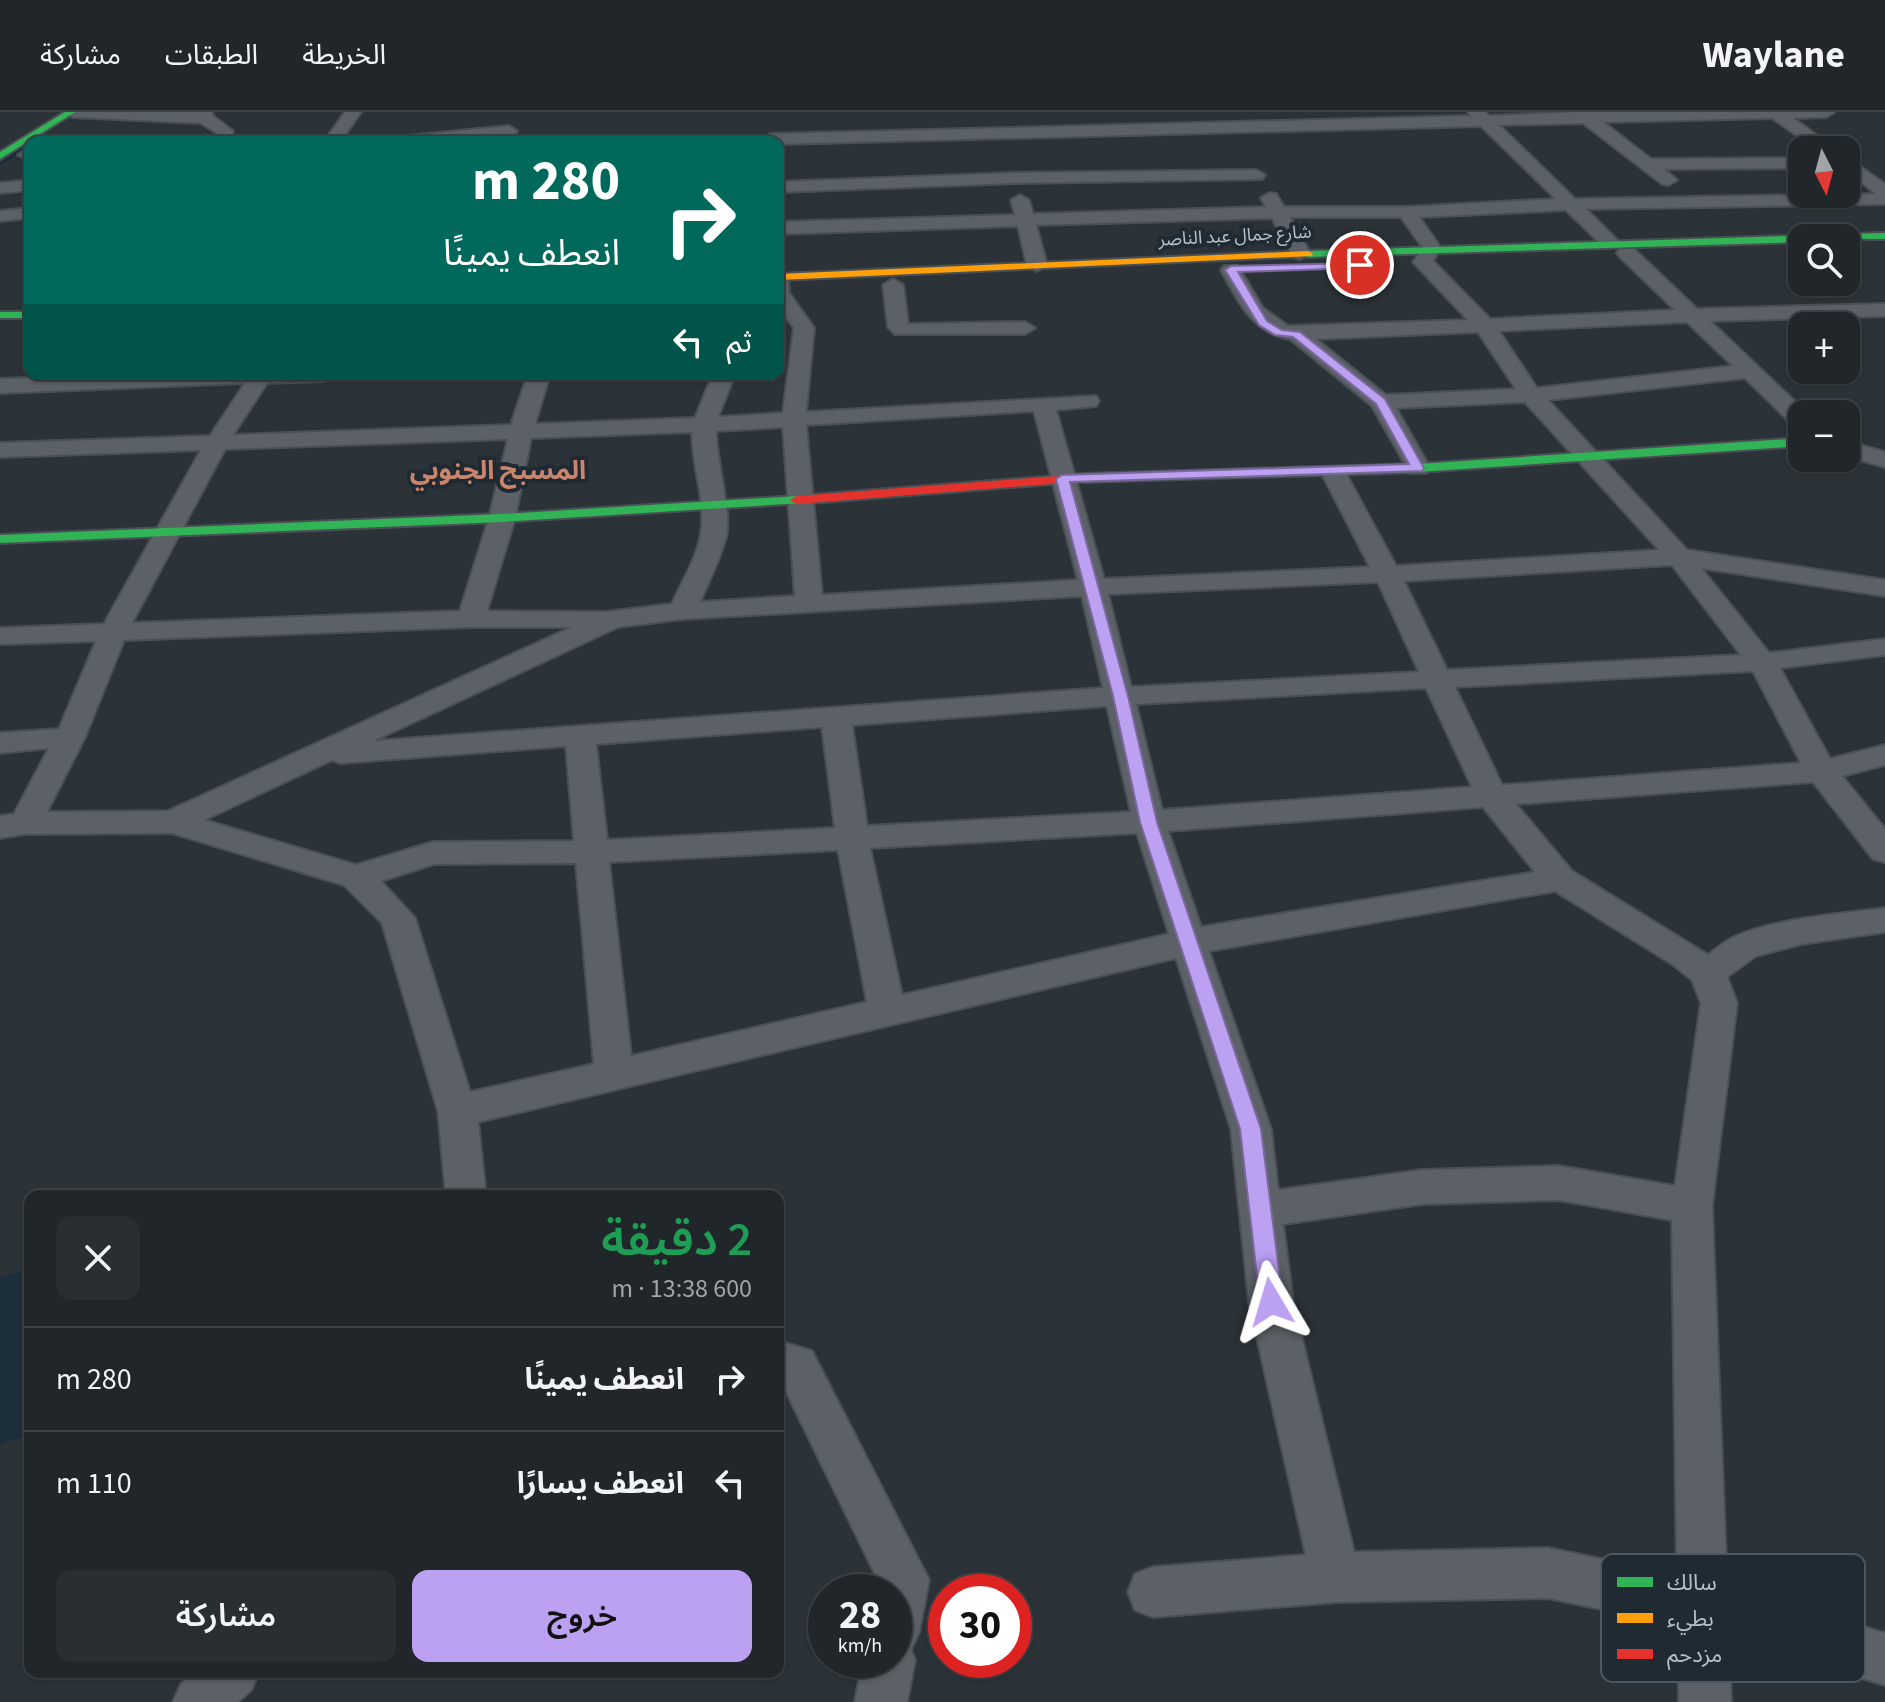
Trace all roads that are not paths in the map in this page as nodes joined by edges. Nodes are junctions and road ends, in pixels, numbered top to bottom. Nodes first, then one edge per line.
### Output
1 (81, 112) edge
2 (353, 112) edge
3 (492, 112) edge
4 (992, 112) edge
5 (1826, 112) edge
6 (1776, 114) edge
7 (204, 115) edge
8 (1583, 115) edge
9 (1480, 116) edge
10 (1308, 118) edge
11 (1220, 120) edge
12 (999, 131) junction
13 (37, 136) edge
14 (53, 136) edge
15 (224, 136) edge
16 (336, 136) edge
17 (514, 136) edge
18 (769, 136) edge
19 (1808, 136) edge
20 (24, 143) edge
21 (0, 156) edge
22 (24, 157) edge
23 (1860, 162) edge
24 (1872, 162) dead end
25 (1788, 163) edge
26 (1650, 164) junction
27 (0, 172) edge
28 (1860, 173) edge
29 (1256, 175) junction
30 (1015, 178) junction
31 (24, 186) edge
32 (784, 187) edge
33 (0, 188) edge
34 (1885, 192) edge
35 (1885, 199) edge
36 (1693, 202) junction
37 (1572, 204) junction
38 (1278, 212) junction
39 (1406, 212) junction
40 (24, 214) edge
41 (2, 217) edge
42 (1026, 221) junction
43 (784, 228) edge
44 (1885, 236) edge
45 (1619, 247) junction
46 (1885, 248) edge
47 (1788, 249) edge
48 (1860, 249) edge
49 (1300, 253) junction
50 (1428, 255) junction
51 (1037, 265) junction
52 (1231, 270) junction
53 (784, 285) edge
54 (784, 285) edge
55 (893, 285) junction
56 (784, 295) edge
57 (1885, 310) edge
58 (24, 314) edge
59 (0, 315) edge
60 (1692, 315) junction
61 (1485, 326) junction
62 (24, 327) edge
63 (0, 328) edge
64 (804, 328) junction
65 (1025, 328) dead end
66 (1296, 334) junction
67 (784, 337) edge
68 (1750, 371) junction
69 (142, 380) edge
70 (258, 380) edge
71 (537, 380) edge
72 (722, 380) edge
73 (0, 386) edge
74 (1531, 395) junction
75 (1088, 401) dead end
76 (1381, 402) junction
77 (1043, 404) junction
78 (1788, 408) edge
79 (794, 419) junction
80 (704, 425) junction
81 (521, 431) junction
82 (1885, 437) edge
83 (1860, 439) edge
84 (217, 442) junction
85 (1788, 443) edge
86 (0, 450) edge
87 (1860, 452) edge
88 (1584, 455) junction
89 (1885, 460) edge
90 (1418, 468) junction
91 (1333, 472) junction
92 (1062, 479) junction
93 (798, 500) junction
94 (713, 506) junction
95 (502, 518) junction
96 (170, 531) junction
97 (0, 539) edge
98 (1679, 557) junction
99 (1387, 574) junction
100 (1093, 587) junction
101 (1885, 588) edge
102 (809, 605) junction
103 (683, 611) junction
104 (471, 619) junction
105 (612, 619) junction
106 (115, 629) junction
107 (0, 636) edge
108 (1885, 647) edge
109 (1762, 662) junction
110 (1435, 679) junction
111 (1121, 696) junction
112 (836, 717) junction
113 (580, 736) junction
114 (70, 737) junction
115 (0, 743) edge
116 (318, 755) junction
117 (1885, 755) edge
118 (1821, 771) junction
119 (1492, 797) junction
120 (173, 822) junction
121 (1149, 822) junction
122 (12, 825) edge
123 (852, 838) junction
124 (1885, 851) edge
125 (590, 852) junction
126 (356, 877) junction
127 (1560, 879) junction
128 (1885, 920) edge
129 (1189, 942) junction
130 (1707, 973) junction
131 (887, 1012) junction
132 (614, 1074) junction
133 (457, 1111) junction
134 (465, 1190) edge
135 (1692, 1206) junction
136 (1261, 1210) junction
137 (784, 1363) edge
138 (1702, 1554) edge
139 (901, 1574) edge
140 (1336, 1577) junction
141 (1601, 1584) edge
142 (1153, 1592) dead end
143 (1865, 1653) edge
144 (1885, 1659) edge
145 (226, 1678) edge
146 (886, 1678) edge
147 (1705, 1682) edge
148 (199, 1702) edge
149 (881, 1702) edge
150 (1705, 1702) edge

1 - 7 street
1 - 13 main road
1 - 14 main road
2 - 16 street
3 - 17 street
4 - 12 street
5 - 6 street
6 - 8 street
6 - 19 street
7 - 15 street
8 - 9 street
8 - 26 street
9 - 10 street
9 - 37 street
10 - 11 street
11 - 12 street
11 - 29 street
12 - 18 street
12 - 30 street
20 - 21 main road
22 - 27 main road
23 - 24 street
25 - 26 street
26 - 36 street
28 - 34 street
29 - 30 street
29 - 38 street
30 - 32 street
30 - 42 street
31 - 33 street
35 - 36 street
36 - 37 street
37 - 39 street
37 - 45 street
38 - 39 street
38 - 42 street
38 - 49 street
39 - 50 street
40 - 41 street
42 - 43 street
42 - 51 street
44 - 45 main road, شارع جمال عبد الناصر
45 - 47 main road, شارع جمال عبد الناصر
45 - 50 main road, شارع جمال عبد الناصر
45 - 60 street
46 - 48 main road
49 - 50 main road, شارع جمال عبد الناصر
49 - 51 main road, شارع جمال عبد الناصر
50 - 52 main road, شارع جمال عبد الناصر
50 - 61 street
51 - 53 main road, شارع جمال عبد الناصر
52 - 55 main road, شارع جمال عبد الناصر
52 - 66 street
54 - 55 main road, شارع جمال عبد الناصر
55 - 65 street
56 - 64 street
57 - 60 street
58 - 59 main road
60 - 61 street
60 - 68 street
61 - 66 street
61 - 74 street
62 - 63 main road
64 - 67 street
64 - 79 street
66 - 76 street
68 - 74 street
68 - 78 street
69 - 73 street
70 - 84 street
71 - 81 street
72 - 80 street
74 - 76 street
74 - 88 street
75 - 77 street
76 - 90 street
77 - 79 street
77 - 92 street
79 - 80 street
79 - 93 street
80 - 81 street
80 - 94 street
81 - 84 street
81 - 95 street
82 - 83 street
84 - 86 street
84 - 96 street
85 - 88 main road
87 - 89 street
88 - 90 main road
88 - 98 street
90 - 91 main road
91 - 92 main road
91 - 99 street
92 - 93 main road
92 - 100 street
93 - 94 main road
93 - 102 street
94 - 95 main road
94 - 103 street
95 - 96 main road
95 - 104 street
96 - 97 main road
96 - 106 street
98 - 99 street
98 - 101 street
98 - 109 street
99 - 100 street
99 - 110 street
100 - 102 street
100 - 111 street
102 - 103 street
103 - 105 street
104 - 105 street
104 - 106 street
105 - 116 street
106 - 107 street
106 - 114 street
108 - 109 street
109 - 110 street
109 - 118 street
110 - 111 street
110 - 119 street
111 - 112 street
111 - 121 street
112 - 113 street
112 - 123 street
113 - 116 street
113 - 125 street
114 - 115 street
114 - 122 street
116 - 120 street
117 - 118 street
118 - 119 street
118 - 124 street
119 - 121 street
119 - 127 street
120 - 122 street
120 - 126 street
121 - 123 street
121 - 129 street
123 - 125 street
123 - 131 street
125 - 126 street
125 - 132 street
126 - 133 street
127 - 129 street
127 - 130 street
128 - 130 street
129 - 131 street
129 - 136 street
130 - 135 street
131 - 132 street
132 - 133 street
133 - 134 street
135 - 136 street
135 - 138 street
136 - 140 street
137 - 139 street
140 - 141 street
140 - 142 street
143 - 144 street
145 - 148 street
146 - 149 street
147 - 150 street

